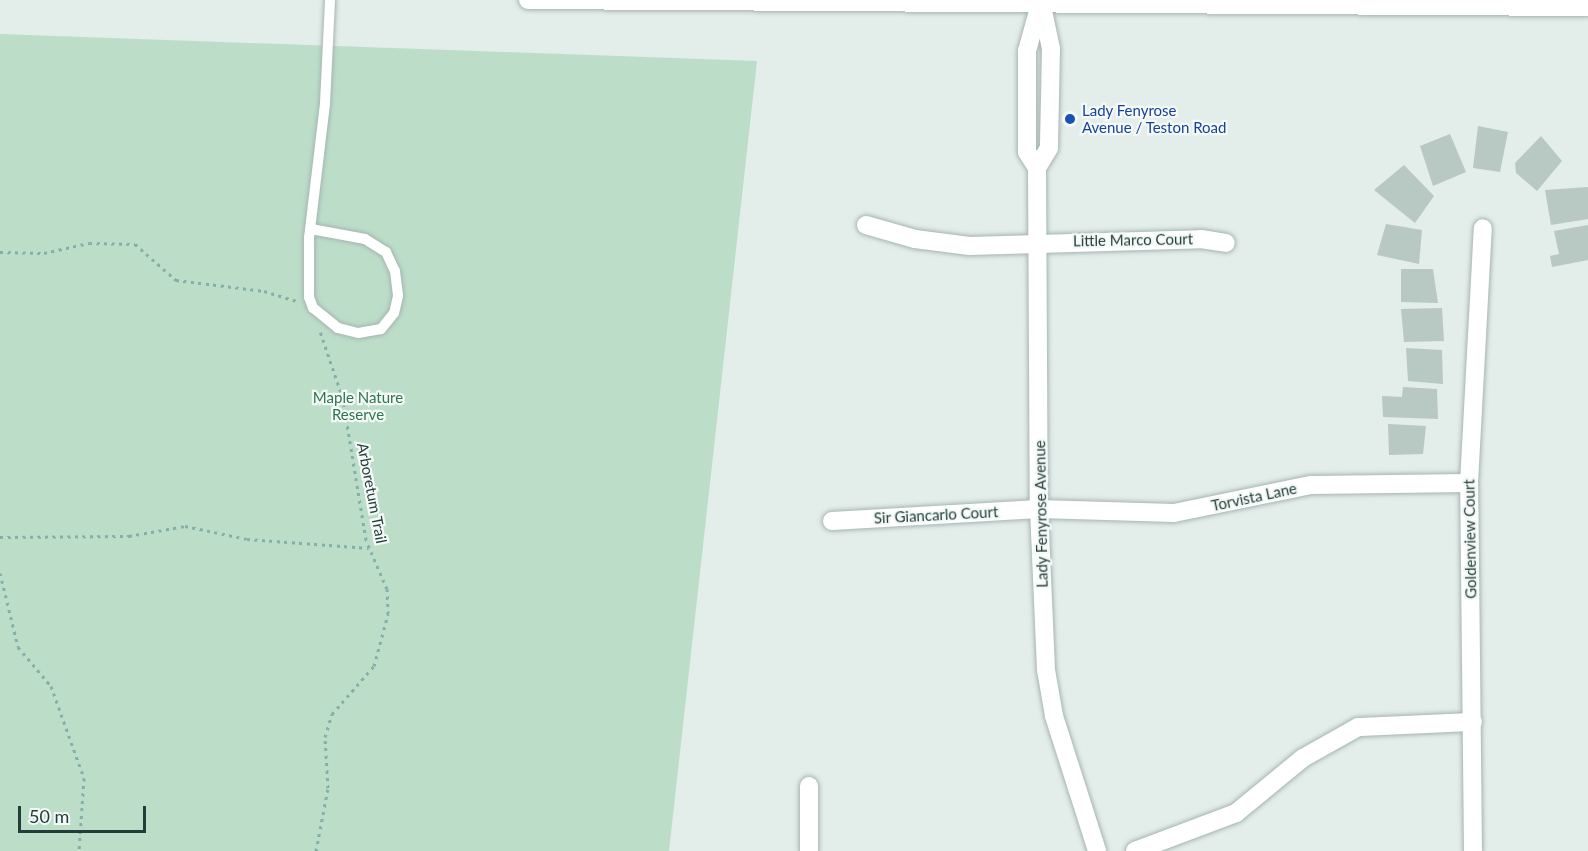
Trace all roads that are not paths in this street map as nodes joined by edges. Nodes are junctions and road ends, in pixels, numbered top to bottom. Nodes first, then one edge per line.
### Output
1 (330, 0) edge
2 (528, 0) edge
3 (1041, 1) edge
4 (1588, 7) edge
5 (866, 225) dead end
6 (1483, 228) dead end
7 (311, 229) junction
8 (1039, 242) junction
9 (1226, 243) dead end
10 (1469, 483) junction
11 (1039, 509) junction
12 (832, 521) dead end
13 (1473, 722) junction
14 (809, 786) dead end
15 (809, 851) edge
16 (1097, 851) edge
17 (1135, 851) edge
18 (1473, 851) edge

1 - 7 lane
2 - 3 street
3 - 4 street
3 - 8 street, Lady Fenyrose Avenue
5 - 8 street, Little Marco Court
6 - 10 street, Goldenview Court
7 - 7 lane
8 - 9 street, Little Marco Court
8 - 11 street, Lady Fenyrose Avenue
10 - 11 street, Torvista Lane
10 - 13 street, Goldenview Court
11 - 12 street, Sir Giancarlo Court
11 - 16 street, Lady Fenyrose Avenue
13 - 17 street
13 - 18 street, Goldenview Court
14 - 15 street

